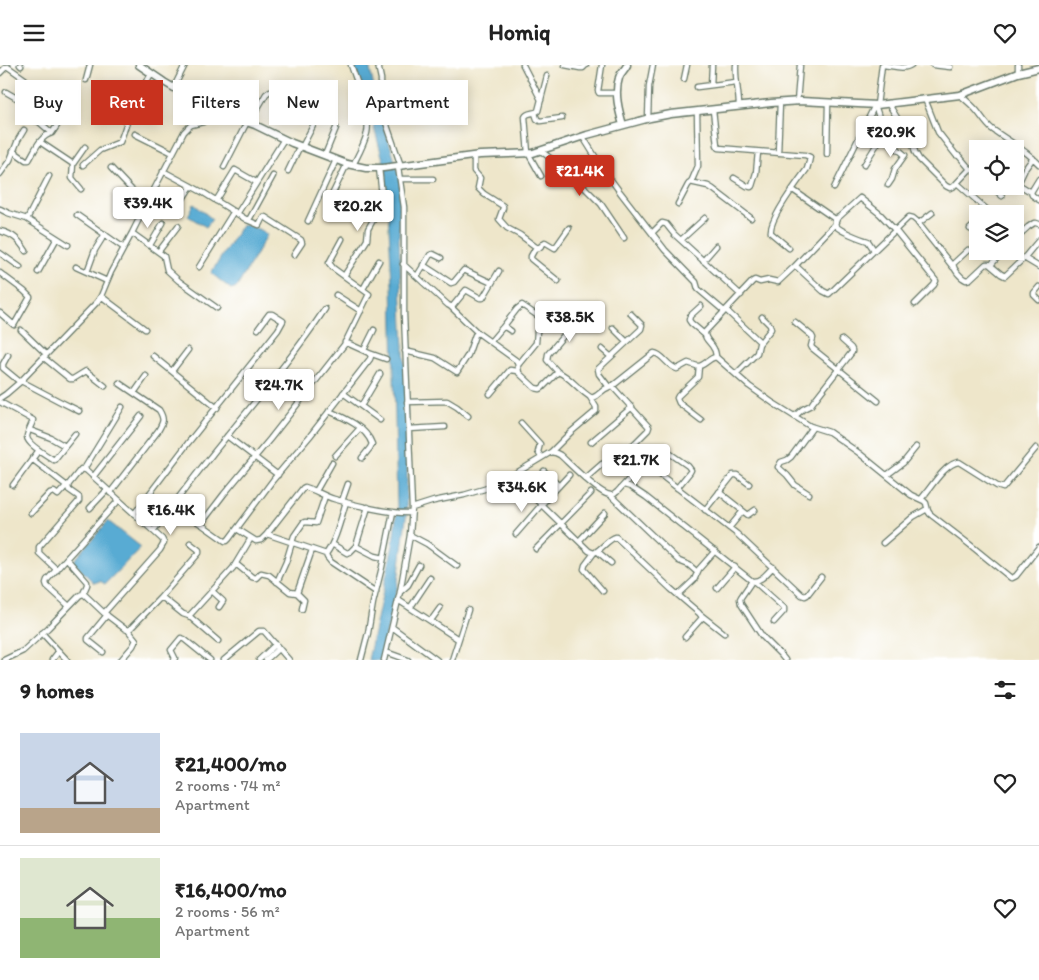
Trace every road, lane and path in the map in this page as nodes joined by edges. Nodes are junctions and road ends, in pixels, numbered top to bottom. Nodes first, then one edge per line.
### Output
1 (90, 65) edge
2 (139, 65) edge
3 (185, 65) edge
4 (351, 65) edge
5 (378, 65) edge
6 (523, 65) edge
7 (565, 65) edge
8 (586, 65) edge
9 (602, 65) edge
10 (627, 65) edge
11 (654, 65) edge
12 (687, 65) edge
13 (712, 65) edge
14 (736, 65) edge
15 (800, 65) edge
16 (883, 65) edge
17 (911, 65) edge
18 (933, 65) edge
19 (1018, 65) edge
20 (950, 67) dead end
21 (1039, 68) edge
22 (149, 70) edge
23 (0, 73) edge
24 (1018, 73) junction
25 (547, 76) dead end
26 (25, 79) dead end
27 (684, 79) dead end
28 (86, 80) dead end
29 (178, 80) edge
30 (736, 82) junction
31 (711, 85) junction
32 (173, 86) edge
33 (697, 87) dead end
34 (6, 92) dead end
35 (269, 92) edge
36 (617, 93) junction
37 (960, 95) junction
38 (15, 97) edge
39 (925, 99) junction
40 (541, 100) junction
41 (797, 101) junction
42 (780, 102) junction
43 (828, 103) junction
44 (888, 103) junction
45 (259, 105) edge
46 (876, 105) junction
47 (739, 107) junction
48 (713, 109) junction
49 (697, 111) junction
50 (535, 113) junction
51 (562, 118) dead end
52 (648, 119) junction
53 (43, 125) edge
54 (57, 125) edge
55 (194, 125) edge
56 (247, 125) edge
57 (252, 125) edge
58 (313, 125) edge
59 (623, 125) junction
60 (336, 128) dead end
61 (24, 130) dead end
62 (52, 133) junction
63 (135, 134) dead end
64 (882, 136) junction
65 (583, 137) junction
66 (284, 139) junction
67 (40, 142) junction
68 (301, 146) junction
69 (85, 147) dead end
70 (13, 151) junction
71 (541, 151) junction
72 (758, 152) junction
73 (173, 153) junction
74 (528, 153) junction
75 (778, 153) junction
76 (827, 154) dead end
77 (325, 155) junction
78 (474, 156) junction
79 (1033, 158) junction
80 (336, 160) junction
81 (73, 164) junction
82 (1039, 164) edge
83 (83, 165) dead end
84 (350, 165) junction
85 (864, 165) dead end
86 (224, 167) dead end
87 (398, 167) junction
88 (111, 168) dead end
89 (381, 168) junction
90 (969, 168) edge
91 (969, 170) edge
92 (163, 171) junction
93 (288, 171) dead end
94 (0, 174) edge
95 (49, 176) dead end
96 (273, 176) dead end
97 (541, 176) dead end
98 (734, 178) dead end
99 (400, 179) junction
100 (433, 179) dead end
101 (1039, 179) edge
102 (256, 182) junction
103 (690, 182) junction
104 (957, 183) junction
105 (888, 185) dead end
106 (191, 186) junction
107 (834, 188) dead end
108 (81, 189) dead end
109 (793, 190) junction
110 (1031, 192) junction
111 (331, 197) dead end
112 (1039, 200) edge
113 (216, 201) junction
114 (678, 204) dead end
115 (146, 205) junction
116 (981, 205) edge
117 (177, 208) dead end
118 (0, 209) edge
119 (236, 212) junction
120 (932, 213) dead end
121 (77, 215) dead end
122 (705, 218) dead end
123 (751, 218) dead end
124 (27, 219) junction
125 (247, 220) junction
126 (836, 220) junction
127 (308, 221) dead end
128 (163, 223) dead end
129 (918, 223) junction
130 (1039, 224) edge
131 (178, 226) dead end
132 (569, 228) dead end
133 (0, 231) edge
134 (895, 231) junction
135 (1024, 231) edge
136 (132, 233) junction
137 (652, 233) junction
138 (105, 234) junction
139 (57, 238) junction
140 (624, 238) dead end
141 (342, 239) dead end
142 (681, 240) junction
143 (1039, 241) edge
144 (68, 245) dead end
145 (150, 245) junction
146 (716, 246) dead end
147 (536, 247) junction
148 (124, 248) junction
149 (789, 248) dead end
150 (874, 250) junction
151 (968, 250) dead end
152 (26, 251) dead end
153 (159, 251) junction
154 (0, 253) edge
155 (294, 255) dead end
156 (441, 258) dead end
157 (1024, 258) joint
158 (995, 260) edge
159 (1022, 260) edge
160 (380, 261) dead end
161 (703, 261) junction
162 (403, 263) junction
163 (423, 265) junction
164 (991, 265) junction
165 (795, 266) junction
166 (20, 267) dead end
167 (76, 267) dead end
168 (199, 267) dead end
169 (953, 267) junction
170 (1039, 268) edge
171 (499, 271) dead end
172 (38, 272) dead end
173 (87, 272) junction
174 (0, 273) edge
175 (344, 276) junction
176 (417, 276) junction
177 (107, 281) junction
178 (558, 281) dead end
179 (492, 283) junction
180 (1039, 287) edge
181 (363, 289) junction
182 (336, 295) dead end
183 (741, 295) junction
184 (101, 296) junction
185 (1039, 300) edge
186 (915, 304) dead end
187 (701, 305) dead end
188 (450, 306) junction
189 (217, 308) dead end
190 (325, 309) dead end
191 (361, 311) junction
192 (724, 311) junction
193 (0, 313) edge
194 (631, 314) dead end
195 (581, 315) dead end
196 (762, 317) dead end
197 (795, 322) dead end
198 (503, 327) junction
199 (613, 328) dead end
200 (145, 329) dead end
201 (258, 329) dead end
202 (20, 330) dead end
203 (374, 330) dead end
204 (511, 331) dead end
205 (478, 333) junction
206 (704, 334) junction
207 (842, 340) dead end
208 (491, 341) junction
209 (345, 342) junction
210 (627, 342) junction
211 (760, 342) junction
212 (602, 349) dead end
213 (188, 350) dead end
214 (367, 351) junction
215 (405, 351) junction
216 (8, 355) dead end
217 (44, 356) junction
218 (153, 356) dead end
219 (610, 356) junction
220 (716, 357) junction
221 (386, 359) dead end
222 (699, 366) junction
223 (518, 368) junction
224 (838, 370) junction
225 (172, 371) junction
226 (558, 372) junction
227 (380, 374) dead end
228 (736, 374) junction
229 (146, 376) dead end
230 (21, 381) junction
231 (272, 381) junction
232 (119, 383) dead end
233 (611, 386) junction
234 (105, 387) dead end
235 (134, 393) junction
236 (343, 393) junction
237 (490, 394) dead end
238 (589, 397) junction
239 (0, 398) edge
240 (300, 401) junction
241 (878, 401) dead end
242 (0, 402) edge
243 (408, 402) junction
244 (361, 406) junction
245 (122, 407) dead end
246 (632, 407) junction
247 (216, 408) junction
248 (80, 411) dead end
249 (330, 411) junction
250 (141, 416) dead end
251 (468, 416) dead end
252 (795, 416) junction
253 (701, 420) dead end
254 (380, 421) dead end
255 (521, 423) dead end
256 (445, 427) dead end
257 (813, 427) junction
258 (360, 428) junction
259 (30, 429) junction
260 (408, 429) junction
261 (75, 433) dead end
262 (227, 436) junction
263 (591, 442) dead end
264 (65, 446) junction
265 (916, 447) dead end
266 (1036, 448) dead end
267 (39, 450) junction
268 (551, 452) junction
269 (335, 456) dead end
270 (254, 457) junction
271 (541, 457) junction
272 (362, 458) dead end
273 (32, 459) junction
274 (332, 463) dead end
275 (602, 465) dead end
276 (646, 465) junction
277 (84, 469) junction
278 (544, 471) dead end
279 (278, 475) junction
280 (513, 475) junction
281 (569, 475) dead end
282 (887, 475) junction
283 (94, 477) junction
284 (586, 478) junction
285 (749, 484) dead end
286 (13, 485) dead end
287 (348, 485) dead end
288 (624, 485) junction
289 (67, 486) junction
290 (559, 486) junction
291 (677, 488) junction
292 (109, 491) junction
293 (316, 491) junction
294 (720, 492) junction
295 (591, 493) dead end
296 (809, 494) dead end
297 (325, 495) junction
298 (610, 495) junction
299 (921, 499) junction
300 (119, 501) junction
301 (344, 502) junction
302 (542, 504) junction
303 (173, 506) junction
304 (368, 507) junction
305 (90, 508) dead end
306 (927, 509) junction
307 (705, 510) junction
308 (755, 510) dead end
309 (743, 511) junction
310 (393, 512) junction
311 (411, 512) junction
312 (31, 513) dead end
313 (605, 513) dead end
314 (134, 514) junction
315 (201, 524) junction
316 (561, 524) junction
317 (729, 528) junction
318 (237, 529) junction
319 (153, 531) junction
320 (267, 534) junction
321 (516, 534) dead end
322 (410, 535) junction
323 (252, 538) junction
324 (579, 541) junction
325 (190, 543) dead end
326 (292, 543) junction
327 (332, 543) junction
328 (883, 543) dead end
329 (356, 546) junction
330 (1039, 547) edge
331 (536, 549) dead end
332 (312, 550) junction
333 (715, 551) junction
334 (595, 552) junction
335 (326, 554) junction
336 (384, 558) junction
337 (67, 559) junction
338 (611, 563) dead end
339 (236, 564) junction
340 (419, 565) dead end
341 (456, 566) dead end
342 (735, 567) junction
343 (773, 567) junction
344 (57, 569) junction
345 (697, 572) junction
346 (821, 577) dead end
347 (430, 579) dead end
348 (754, 581) junction
349 (277, 582) junction
350 (716, 588) dead end
351 (212, 591) junction
352 (400, 591) junction
353 (603, 591) dead end
354 (376, 592) junction
355 (297, 593) junction
356 (83, 594) junction
357 (678, 595) junction
358 (159, 599) junction
359 (398, 600) junction
360 (69, 606) junction
361 (219, 607) dead end
362 (410, 608) junction
363 (440, 608) dead end
364 (302, 609) dead end
365 (468, 610) dead end
366 (106, 614) junction
367 (701, 615) junction
368 (189, 616) junction
369 (428, 621) junction
370 (774, 622) dead end
371 (392, 627) junction
372 (128, 630) junction
373 (42, 633) junction
374 (724, 633) dead end
375 (685, 637) dead end
376 (458, 639) junction
377 (218, 641) dead end
378 (278, 646) junction
379 (59, 651) junction
380 (103, 652) dead end
381 (386, 652) junction
382 (175, 659) edge
383 (4, 660) edge
384 (52, 660) edge
385 (67, 660) edge
386 (121, 660) edge
387 (210, 660) edge
388 (224, 660) edge
389 (259, 660) edge
390 (266, 660) edge
391 (289, 660) edge
392 (361, 660) edge
393 (384, 660) edge
394 (408, 660) edge
395 (437, 660) edge
396 (452, 660) edge
397 (785, 660) edge

1 - 28 street
2 - 22 street
3 - 29 street
4 - 84 street
5 - 87 street
6 - 40 street
7 - 8 street
9 - 36 street
10 - 36 street
11 - 52 street
12 - 27 street
13 - 31 street
14 - 30 street
15 - 41 street
16 - 17 street
16 - 46 street
18 - 20 street
19 - 24 street
21 - 24 street
22 - 32 street
22 - 83 street
23 - 26 street
24 - 37 street
25 - 40 street
30 - 31 street
30 - 47 street
31 - 33 street
34 - 38 street
35 - 45 street
36 - 59 street
37 - 39 street
37 - 79 street
39 - 44 street
39 - 90 street
40 - 50 street
41 - 42 street
41 - 43 street
42 - 47 street
42 - 75 street
43 - 46 street
43 - 76 street
44 - 46 street
44 - 104 street
46 - 64 street
46 - 107 street
47 - 48 street
48 - 49 street
48 - 72 street
49 - 52 street
49 - 103 street
50 - 51 street
50 - 74 street
52 - 59 street
53 - 62 street
54 - 62 street
55 - 73 street
56 - 86 street
57 - 66 street
58 - 68 street
59 - 65 street
60 - 77 street
61 - 70 street
62 - 67 street
63 - 73 street
64 - 85 street
64 - 105 street
65 - 71 street
65 - 137 street
66 - 68 street
66 - 102 street
67 - 70 street
67 - 81 street
68 - 77 street
68 - 93 street
69 - 81 street
70 - 94 street
71 - 74 street
71 - 140 street
72 - 75 street
72 - 98 street
73 - 92 street
74 - 78 street
74 - 97 street
75 - 109 street
77 - 80 street
78 - 87 street
78 - 147 street
79 - 82 street
79 - 110 street
80 - 84 street
80 - 127 street
81 - 108 street
84 - 89 street
84 - 111 street
87 - 89 street
87 - 99 street
88 - 115 street
89 - 175 street
91 - 104 street
92 - 106 street
92 - 115 street
95 - 124 street
96 - 125 street
99 - 100 street
99 - 162 street
101 - 110 street
102 - 113 street
102 - 119 street
103 - 114 street
103 - 123 street
104 - 116 street
106 - 113 street
106 - 117 street
109 - 126 street
109 - 149 street
110 - 112 street
113 - 119 street
115 - 136 street
118 - 124 street
119 - 125 street
119 - 168 street
120 - 129 street
121 - 138 street
122 - 142 street
124 - 139 street
125 - 155 street
126 - 134 street
126 - 150 street
126 - 165 street
128 - 145 street
129 - 134 street
129 - 169 street
130 - 135 street
131 - 153 street
132 - 147 street
133 - 152 street
134 - 150 street
134 - 186 street
136 - 145 street
136 - 148 street
137 - 142 street
137 - 192 street
138 - 148 street
138 - 173 street
139 - 144 street
139 - 172 street
141 - 175 street
142 - 161 street
143 - 157 street
145 - 153 street
146 - 161 street
147 - 178 street
148 - 177 street
150 - 165 street
151 - 169 street
153 - 189 street
154 - 166 street
156 - 163 street
157 - 170 street
158 - 164 street
159 - 164 street
160 - 181 street
161 - 183 street
162 - 176 street
162 - 215 street
163 - 176 street
163 - 179 street
164 - 169 street
165 - 183 street
167 - 173 street
171 - 179 street
173 - 177 street
174 - 193 street
175 - 181 street
176 - 188 street
177 - 184 street
179 - 188 street
180 - 185 street
181 - 191 street
182 - 191 street
183 - 192 street
184 - 200 street
184 - 217 street
187 - 206 street
188 - 205 street
190 - 231 street
191 - 209 street
192 - 206 street
192 - 211 street
194 - 210 street
195 - 226 street
196 - 211 street
197 - 224 street
198 - 204 street
198 - 208 street
198 - 223 street
199 - 210 street
201 - 247 street
202 - 217 street
203 - 214 street
205 - 208 street
205 - 215 street
206 - 220 street
207 - 224 street
208 - 223 street
209 - 214 street
209 - 240 street
210 - 219 street
211 - 228 street
212 - 219 street
213 - 225 street
214 - 221 street
214 - 236 street
215 - 243 street
216 - 230 street
217 - 230 street
217 - 234 street
218 - 225 street
219 - 233 street
220 - 222 street
220 - 228 street
222 - 233 street
222 - 253 street
223 - 226 street
223 - 237 street
224 - 241 street
224 - 252 street
225 - 247 street
226 - 238 street
227 - 244 street
228 - 252 street
229 - 235 street
230 - 239 street
230 - 248 street
231 - 240 street
231 - 262 street
232 - 235 street
233 - 238 street
233 - 246 street
235 - 292 street
236 - 244 street
236 - 249 street
238 - 268 street
240 - 270 street
242 - 259 street
243 - 251 street
243 - 260 street
244 - 254 street
245 - 277 street
246 - 263 street
246 - 276 street
247 - 314 street
249 - 258 street
249 - 279 street
250 - 283 street
252 - 257 street
255 - 271 street
256 - 260 street
257 - 282 street
257 - 296 street
258 - 269 street
258 - 272 street
259 - 264 street
259 - 267 street
260 - 311 street
261 - 264 street
262 - 270 street
262 - 303 street
264 - 267 street
265 - 282 street
266 - 299 street
267 - 273 street
268 - 271 street
268 - 284 street
270 - 279 street
270 - 315 street
271 - 280 street
273 - 286 street
273 - 289 street
274 - 293 street
275 - 284 street
276 - 288 street
276 - 291 street
276 - 291 street
277 - 283 street
277 - 289 street
278 - 290 street
279 - 318 street
280 - 302 street
280 - 311 street
281 - 290 street
282 - 299 street
283 - 292 street
284 - 298 street
285 - 294 street
287 - 301 street
288 - 298 street
288 - 333 street
289 - 312 street
289 - 344 street
290 - 302 street
291 - 307 street
292 - 300 street
292 - 305 street
293 - 297 street
293 - 320 street
294 - 307 street
294 - 309 street
295 - 316 street
297 - 301 street
297 - 326 street
298 - 345 street
299 - 306 street
300 - 314 street
300 - 337 street
301 - 304 street
301 - 327 street
302 - 316 street
302 - 321 street
303 - 315 street
303 - 319 street
304 - 310 street
304 - 329 street
306 - 328 street
306 - 330 street
307 - 317 street
308 - 309 street
309 - 317 street
310 - 311 street
310 - 336 street
311 - 322 street
313 - 324 street
314 - 319 street
315 - 318 street
316 - 324 street
316 - 331 street
317 - 343 street
318 - 323 street
319 - 366 street
320 - 323 street
320 - 326 street
322 - 341 street
322 - 352 street
323 - 339 street
324 - 334 street
325 - 358 street
326 - 332 street
326 - 349 street
327 - 329 street
327 - 335 street
329 - 336 street
332 - 335 street
332 - 355 street
333 - 342 street
333 - 345 street
334 - 338 street
334 - 353 street
334 - 357 street
335 - 354 street
336 - 354 street
337 - 344 street
337 - 356 street
339 - 349 street
339 - 351 street
340 - 352 street
342 - 348 street
342 - 350 street
343 - 346 street
343 - 348 street
344 - 360 street
345 - 357 street
347 - 362 street
348 - 370 street
348 - 397 street
349 - 355 street
351 - 361 street
351 - 368 street
352 - 359 street
354 - 392 street
355 - 364 street
356 - 360 street
356 - 366 street
357 - 367 street
358 - 368 street
358 - 372 street
359 - 362 street
359 - 371 street
360 - 373 street
362 - 369 street
363 - 369 street
365 - 376 street
366 - 372 street
366 - 380 street
367 - 374 street
367 - 375 street
368 - 377 street
369 - 376 street
371 - 381 street
371 - 395 street
372 - 386 street
373 - 379 street
373 - 383 street
376 - 396 street
378 - 388 street
378 - 389 street
378 - 390 street
378 - 391 street
379 - 384 street
379 - 385 street
381 - 393 street
381 - 394 street
382 - 387 street

